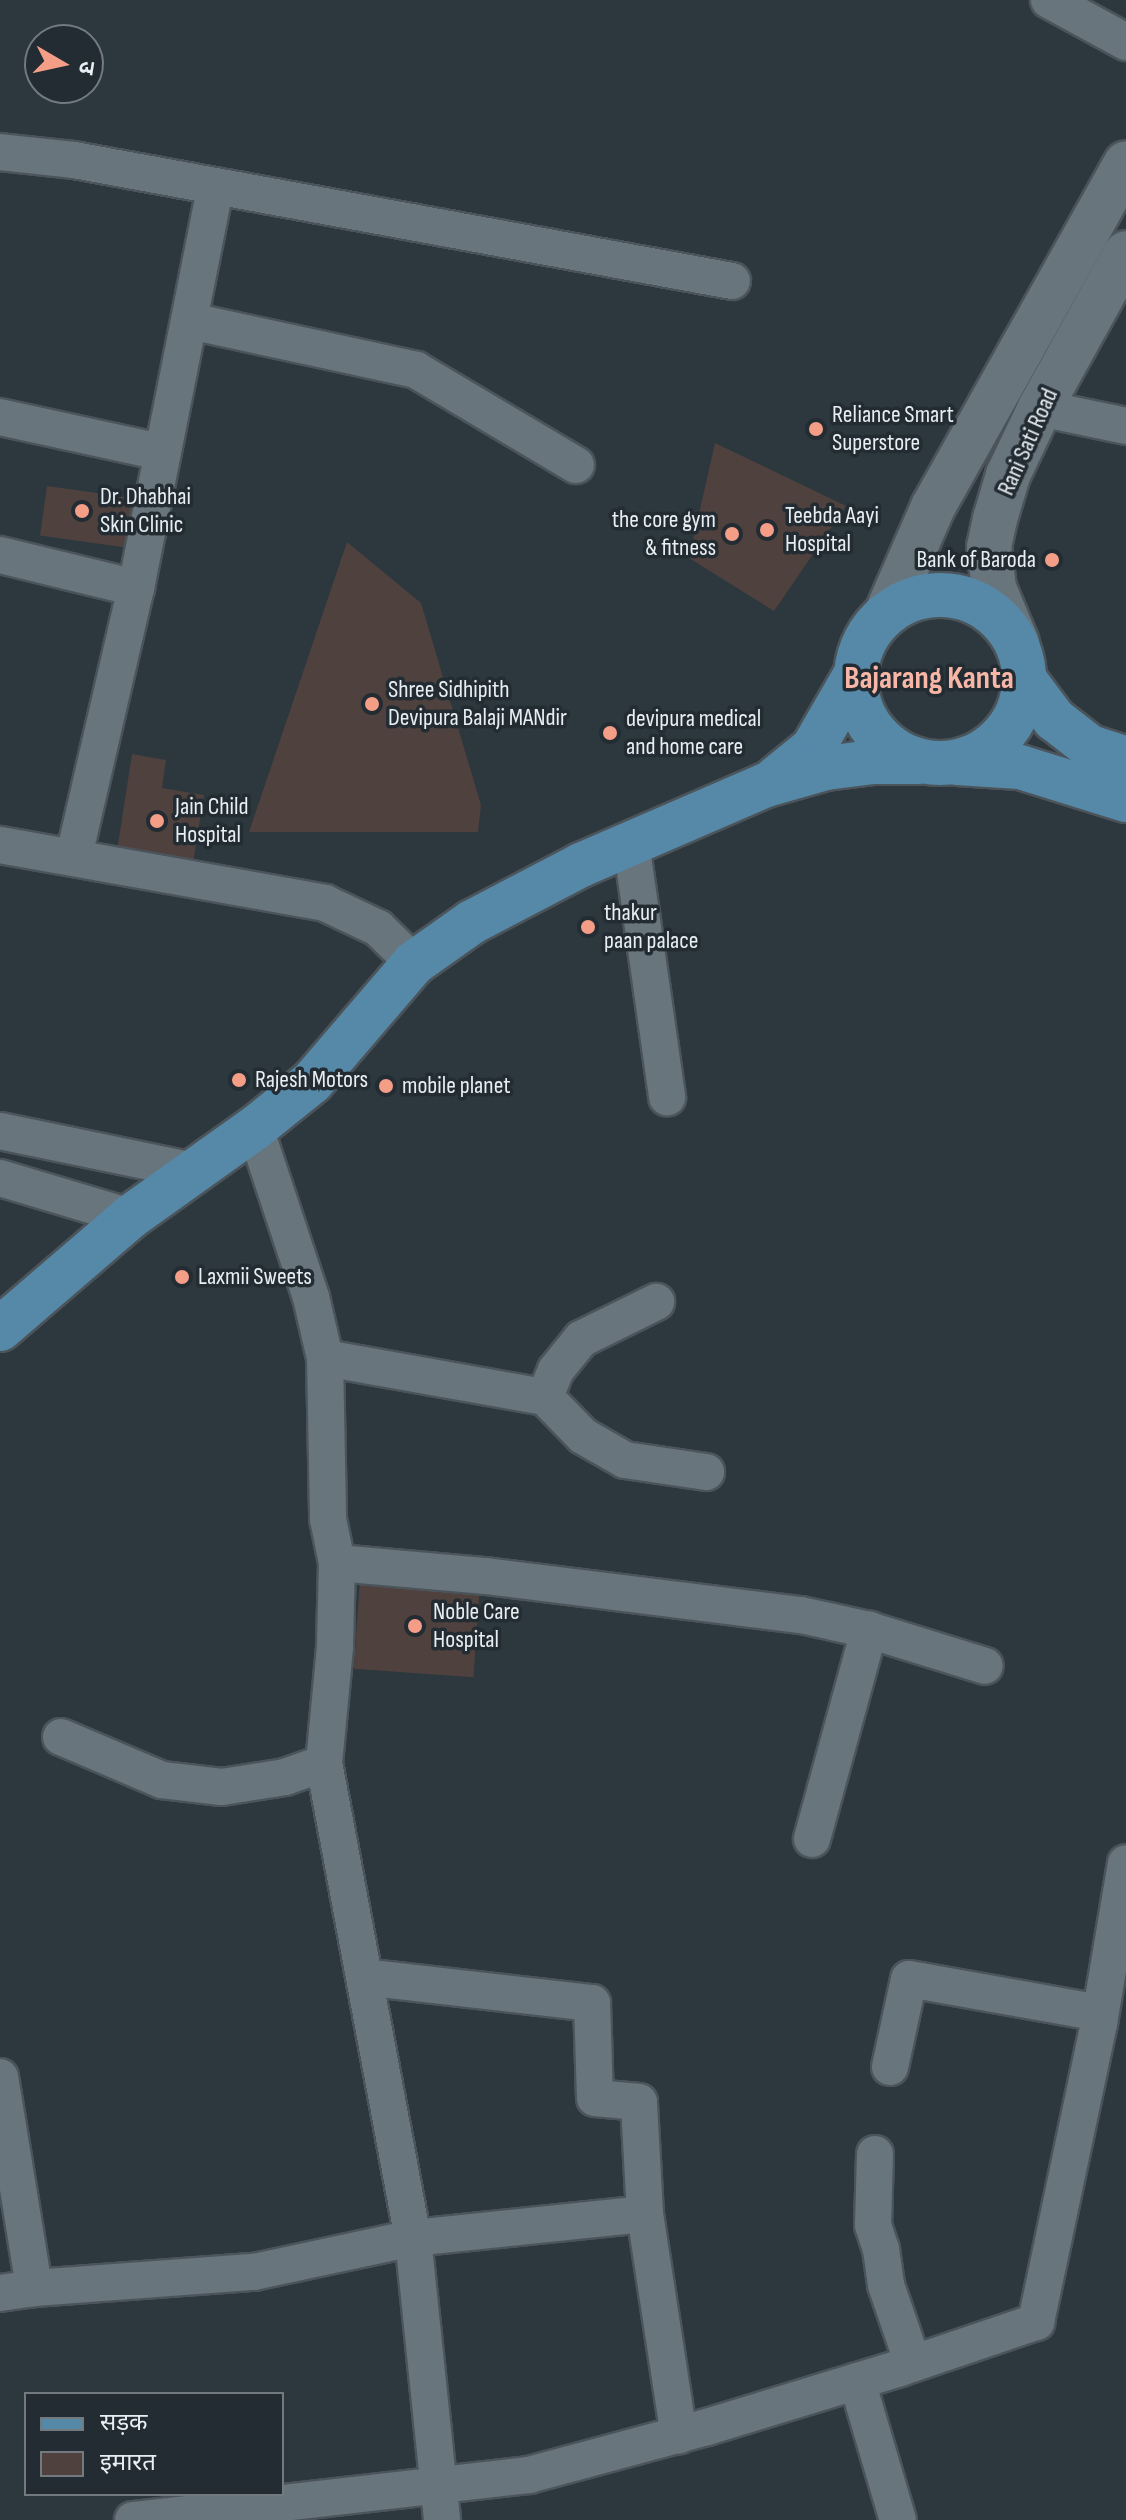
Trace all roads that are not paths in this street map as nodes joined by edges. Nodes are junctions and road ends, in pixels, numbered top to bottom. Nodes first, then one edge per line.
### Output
1 (1049, 0) edge
2 (1123, 32) edge
3 (0, 152) edge
4 (1126, 163) edge
5 (215, 188) junction
6 (1126, 253) edge
7 (732, 281) dead end
8 (190, 321) junction
9 (1040, 408) junction
10 (0, 417) edge
11 (1126, 426) edge
12 (161, 452) junction
13 (576, 465) dead end
14 (0, 555) edge
15 (136, 588) junction
16 (888, 610) junction
17 (1021, 662) junction
18 (854, 677) junction
19 (1126, 759) edge
20 (938, 762) junction
21 (766, 785) junction
22 (1126, 800) edge
23 (631, 843) junction
24 (0, 845) edge
25 (74, 856) junction
26 (414, 963) junction
27 (667, 1097) dead end
28 (255, 1128) junction
29 (0, 1131) edge
30 (193, 1171) junction
31 (0, 1178) edge
32 (130, 1217) junction
33 (656, 1302) dead end
34 (0, 1329) edge
35 (325, 1358) junction
36 (545, 1397) junction
37 (706, 1472) dead end
38 (337, 1563) junction
39 (869, 1630) junction
40 (985, 1666) dead end
41 (61, 1737) dead end
42 (324, 1763) junction
43 (812, 1839) dead end
44 (1126, 1863) edge
45 (364, 1977) junction
46 (1100, 2013) junction
47 (890, 2067) dead end
48 (0, 2077) edge
49 (875, 2154) dead end
50 (645, 2214) junction
51 (413, 2238) junction
52 (17, 2290) edge
53 (913, 2364) junction
54 (857, 2381) junction
55 (679, 2435) junction
56 (441, 2485) junction
57 (133, 2520) edge
58 (442, 2520) edge
59 (898, 2520) edge

1 - 2 street
3 - 5 street
4 - 16 street
5 - 7 street
5 - 8 street
6 - 9 street, Rani Sati Road
8 - 12 street
8 - 13 street
9 - 11 street
9 - 17 street, Rani Sati Road
10 - 12 street
12 - 15 street
14 - 15 street
15 - 25 street
16 - 17 main road
16 - 18 main road
17 - 19 main road
17 - 20 main road
18 - 20 main road
18 - 21 main road
20 - 21 main road
20 - 22 main road
21 - 23 main road
23 - 26 main road
23 - 27 street
24 - 25 street
25 - 26 street
26 - 28 main road
28 - 30 main road
28 - 35 street
29 - 30 street
30 - 32 main road
31 - 32 street
32 - 34 main road
33 - 36 street
35 - 36 street
35 - 38 street
36 - 37 street
38 - 39 street
38 - 42 street
39 - 40 street
39 - 43 street
41 - 42 street
42 - 45 street
44 - 46 street
45 - 50 street
45 - 51 street
46 - 47 street
46 - 53 street
48 - 52 street
49 - 53 street
50 - 51 street
50 - 55 street
51 - 52 street
51 - 56 street
53 - 54 street
54 - 55 street
54 - 59 street
55 - 56 street
56 - 57 street
56 - 58 street

